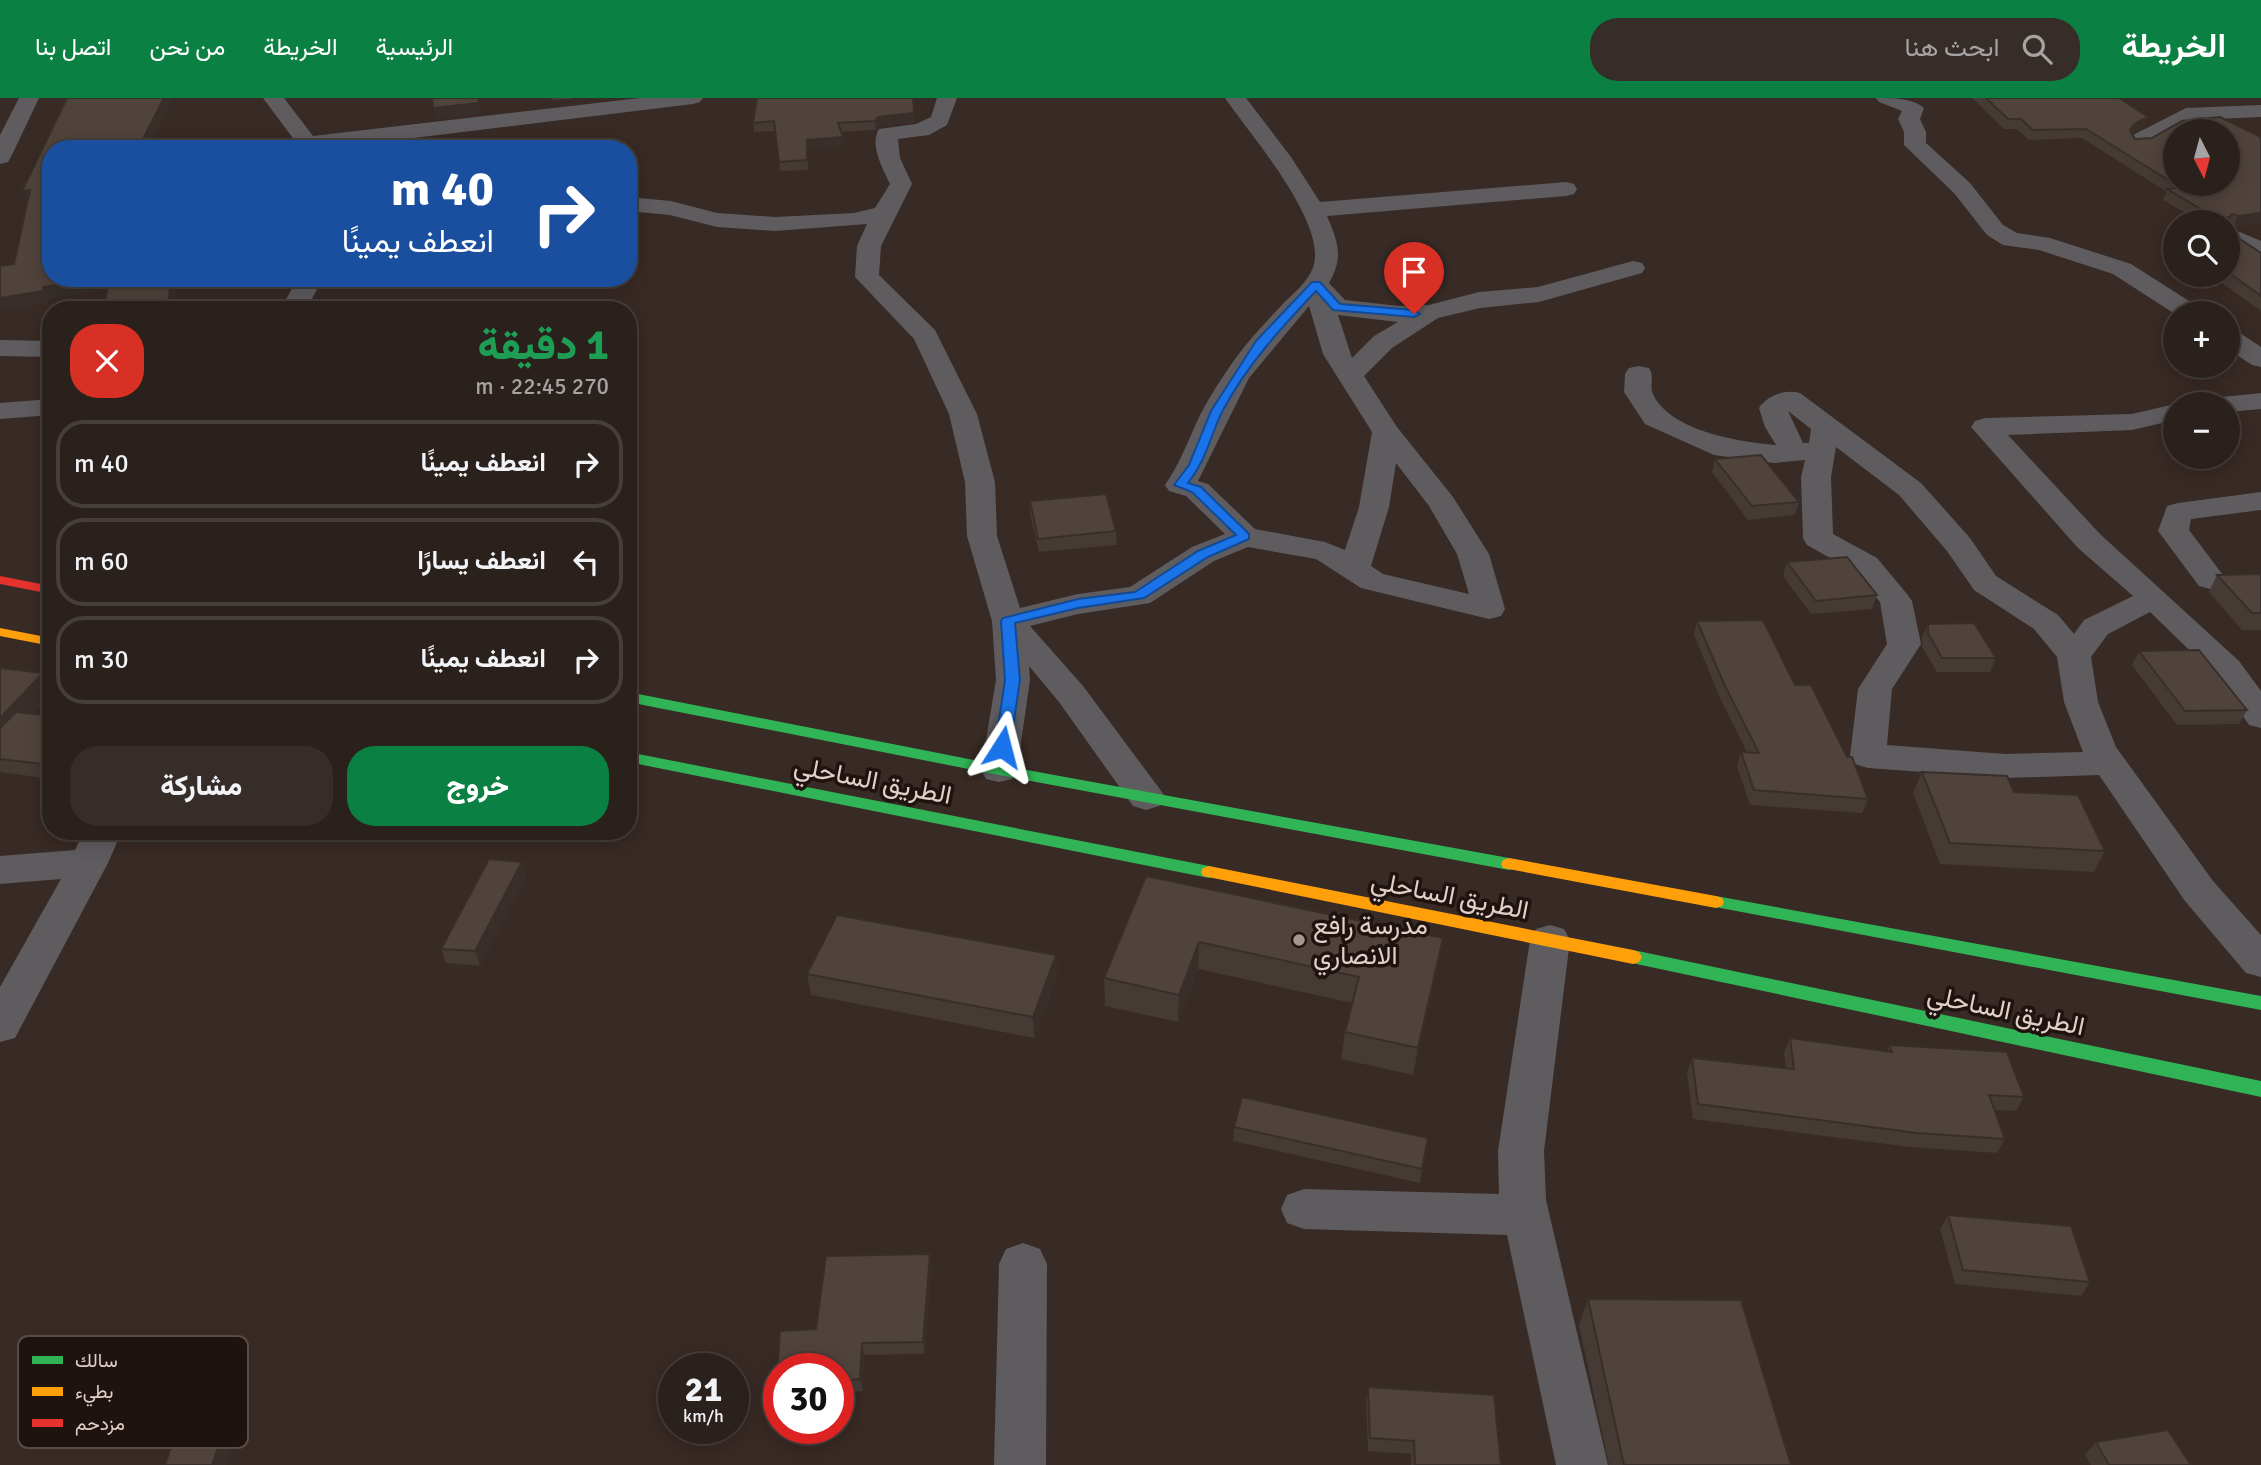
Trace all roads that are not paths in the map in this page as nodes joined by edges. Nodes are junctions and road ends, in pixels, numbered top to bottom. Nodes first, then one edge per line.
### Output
1 (29, 98) edge
2 (273, 98) edge
3 (496, 98) edge
4 (685, 98) edge
5 (947, 98) edge
6 (1235, 98) edge
7 (1886, 98) edge
8 (2261, 111) edge
9 (540, 116) junction
10 (507, 120) junction
11 (428, 139) edge
12 (304, 140) edge
13 (2139, 141) edge
14 (0, 157) edge
15 (1566, 189) dead end
16 (637, 205) edge
17 (1312, 210) junction
18 (884, 213) junction
19 (2240, 240) edge
20 (2261, 250) edge
21 (1633, 268) dead end
22 (1316, 285) junction
23 (2172, 301) edge
24 (1429, 313) junction
25 (2240, 345) edge
26 (0, 348) edge
27 (42, 349) edge
28 (2261, 359) edge
29 (1639, 374) dead end
30 (1350, 375) junction
31 (2261, 401) edge
32 (2240, 403) edge
33 (42, 408) edge
34 (0, 411) edge
35 (2163, 415) edge
36 (1386, 432) junction
37 (1814, 443) junction
38 (2261, 501) edge
39 (1245, 537) junction
40 (1354, 569) junction
41 (2210, 579) dead end
42 (0, 580) edge
43 (42, 586) edge
44 (2154, 598) junction
45 (1008, 621) junction
46 (0, 632) edge
47 (42, 640) edge
48 (2074, 656) junction
49 (637, 700) edge
50 (2261, 717) edge
51 (637, 759) edge
52 (2109, 763) junction
53 (999, 770) junction
54 (1146, 797) junction
55 (99, 842) edge
56 (0, 870) edge
57 (1550, 940) junction
58 (2261, 962) edge
59 (2261, 1003) edge
60 (0, 1026) edge
61 (2261, 1088) edge
62 (1304, 1209) dead end
63 (1526, 1215) junction
64 (1023, 1264) dead end
65 (1020, 1465) edge
66 (1582, 1465) edge

1 - 14 street
2 - 12 street
3 - 10 street
4 - 9 street
5 - 18 street
6 - 17 street
7 - 23 street
8 - 13 street
9 - 10 street
9 - 11 street
10 - 11 street
15 - 17 street
16 - 18 street
17 - 22 street
18 - 45 street
19 - 20 street
21 - 24 street
22 - 24 street
22 - 30 street
22 - 39 street
24 - 30 street
25 - 28 street
26 - 27 street
29 - 37 street
30 - 36 street
31 - 32 street
33 - 34 street
35 - 44 street
36 - 40 street
36 - 40 street
37 - 48 street
37 - 52 street
38 - 41 street
39 - 40 street
39 - 45 street
42 - 43 highway
44 - 48 street
44 - 50 street
45 - 53 street
45 - 54 street
46 - 47 highway
48 - 52 street
49 - 53 highway, الطريق الساحلي
51 - 57 highway, الطريق الساحلي
52 - 58 street
53 - 54 highway, الطريق الساحلي
54 - 59 highway, الطريق الساحلي
55 - 56 street
55 - 60 street
57 - 61 highway, الطريق الساحلي
57 - 63 street
62 - 63 street
63 - 66 street
64 - 65 street

